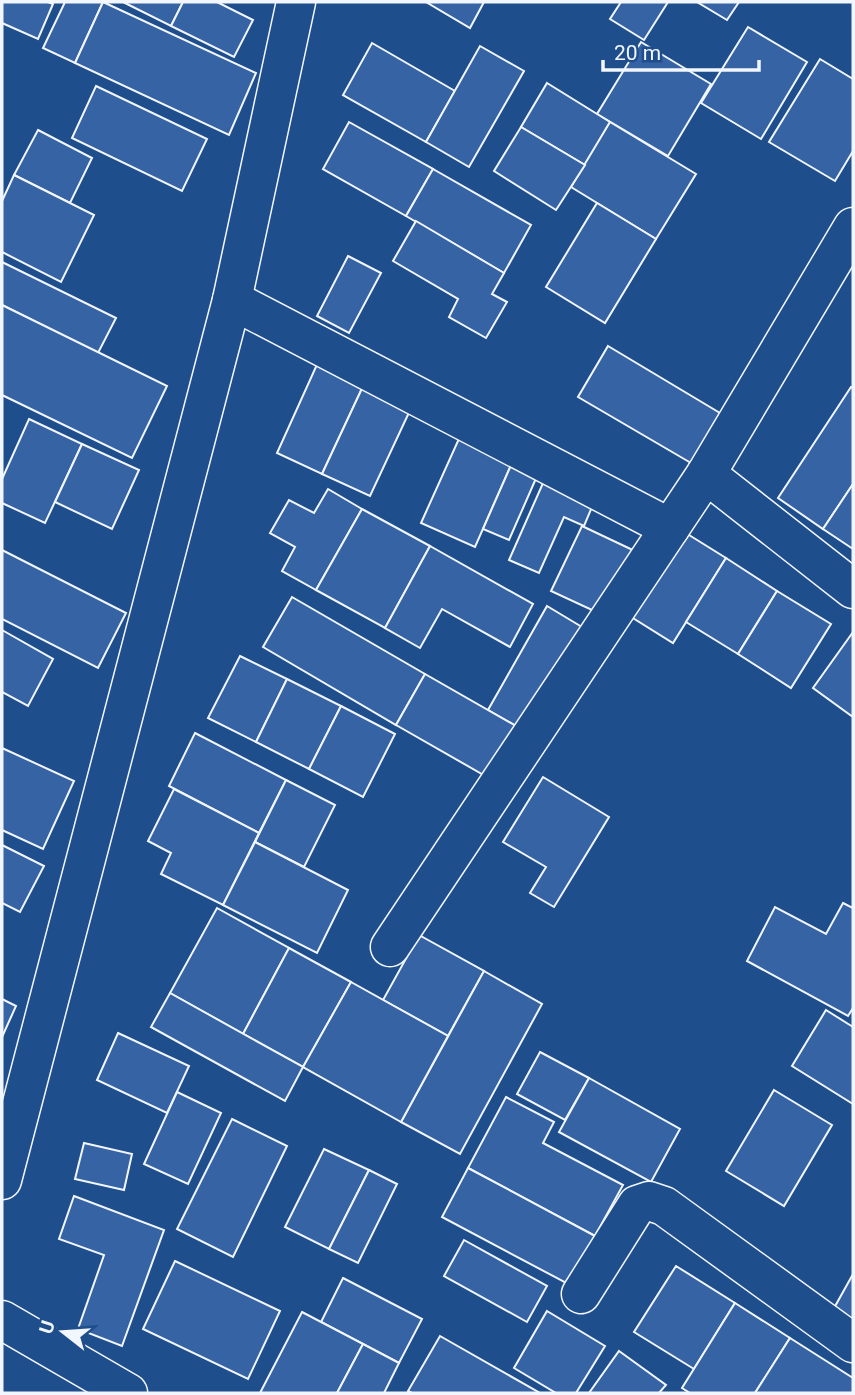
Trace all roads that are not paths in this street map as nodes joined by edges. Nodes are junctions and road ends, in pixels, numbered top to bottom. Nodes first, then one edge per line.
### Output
1 (296, 2) edge
2 (853, 227) edge
3 (232, 300) junction
4 (706, 474) junction
5 (670, 528) junction
6 (853, 589) edge
7 (390, 947) dead end
8 (2, 1180) edge
9 (581, 1294) dead end
10 (2, 1320) edge
11 (853, 1343) edge
12 (128, 1393) edge

1 - 3 street
2 - 4 street
3 - 5 street
3 - 8 street
4 - 5 street
4 - 6 street
5 - 7 street
9 - 11 street
10 - 12 street

